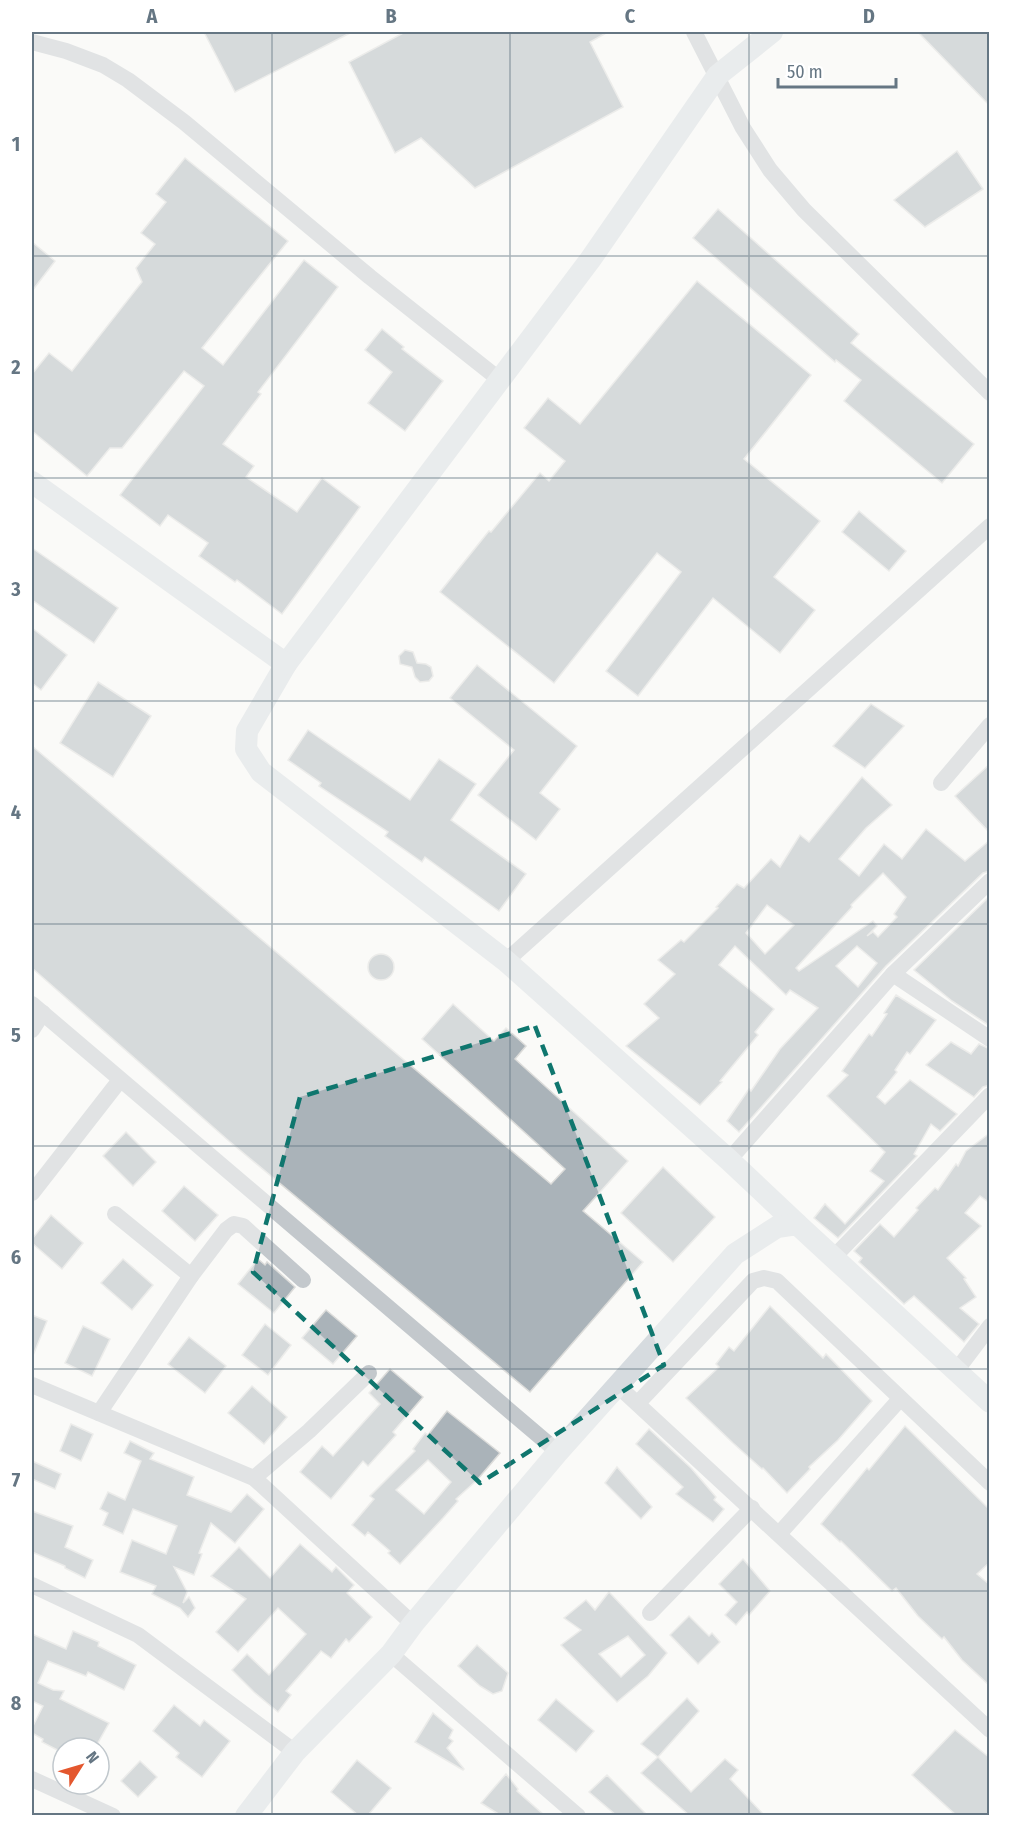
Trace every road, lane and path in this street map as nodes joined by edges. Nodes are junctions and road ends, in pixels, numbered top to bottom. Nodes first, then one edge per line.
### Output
1 (694, 32) edge
2 (772, 32) edge
3 (32, 42) edge
4 (718, 75) junction
5 (500, 380) junction
6 (990, 393) edge
7 (32, 482) edge
8 (990, 526) edge
9 (286, 664) junction
10 (989, 727) edge
11 (941, 783) dead end
12 (990, 881) edge
13 (506, 961) junction
14 (893, 974) junction
15 (37, 1008) edge
16 (32, 1029) edge
17 (990, 1039) edge
18 (120, 1080) junction
19 (990, 1095) edge
20 (729, 1160) junction
21 (32, 1193) edge
22 (115, 1214) dead end
23 (797, 1224) junction
24 (833, 1258) junction
25 (191, 1276) junction
26 (303, 1280) dead end
27 (990, 1326) edge
28 (956, 1371) junction
29 (369, 1373) dead end
30 (32, 1385) edge
31 (618, 1386) junction
32 (900, 1399) junction
33 (638, 1402) junction
34 (990, 1402) edge
35 (99, 1413) junction
36 (558, 1452) junction
37 (254, 1478) junction
38 (990, 1483) edge
39 (752, 1508) junction
40 (779, 1534) junction
41 (32, 1585) edge
42 (650, 1614) dead end
43 (412, 1624) junction
44 (390, 1654) junction
45 (990, 1730) edge
46 (295, 1752) junction
47 (32, 1779) edge
48 (113, 1815) edge
49 (246, 1815) edge
50 (578, 1815) edge

1 - 4 street
2 - 4 street
3 - 5 street
4 - 5 street
4 - 6 street
5 - 9 street
7 - 9 street
8 - 13 street
9 - 13 street
10 - 11 street
12 - 14 street
13 - 20 street
14 - 17 street
14 - 20 street
15 - 16 street
15 - 18 street
18 - 21 street
18 - 36 street
19 - 24 street
20 - 23 street
22 - 25 street
23 - 24 street
23 - 31 street
24 - 28 street
25 - 26 street
25 - 35 street
27 - 28 street
28 - 34 street
29 - 37 street
30 - 35 street
31 - 33 street
31 - 36 street
32 - 33 street
32 - 38 street
32 - 40 street
33 - 39 street
35 - 37 street
36 - 43 street
37 - 43 street
39 - 40 street
39 - 42 street
40 - 45 street
41 - 46 street
43 - 44 street
44 - 46 street
44 - 50 street
46 - 49 street
47 - 48 street

